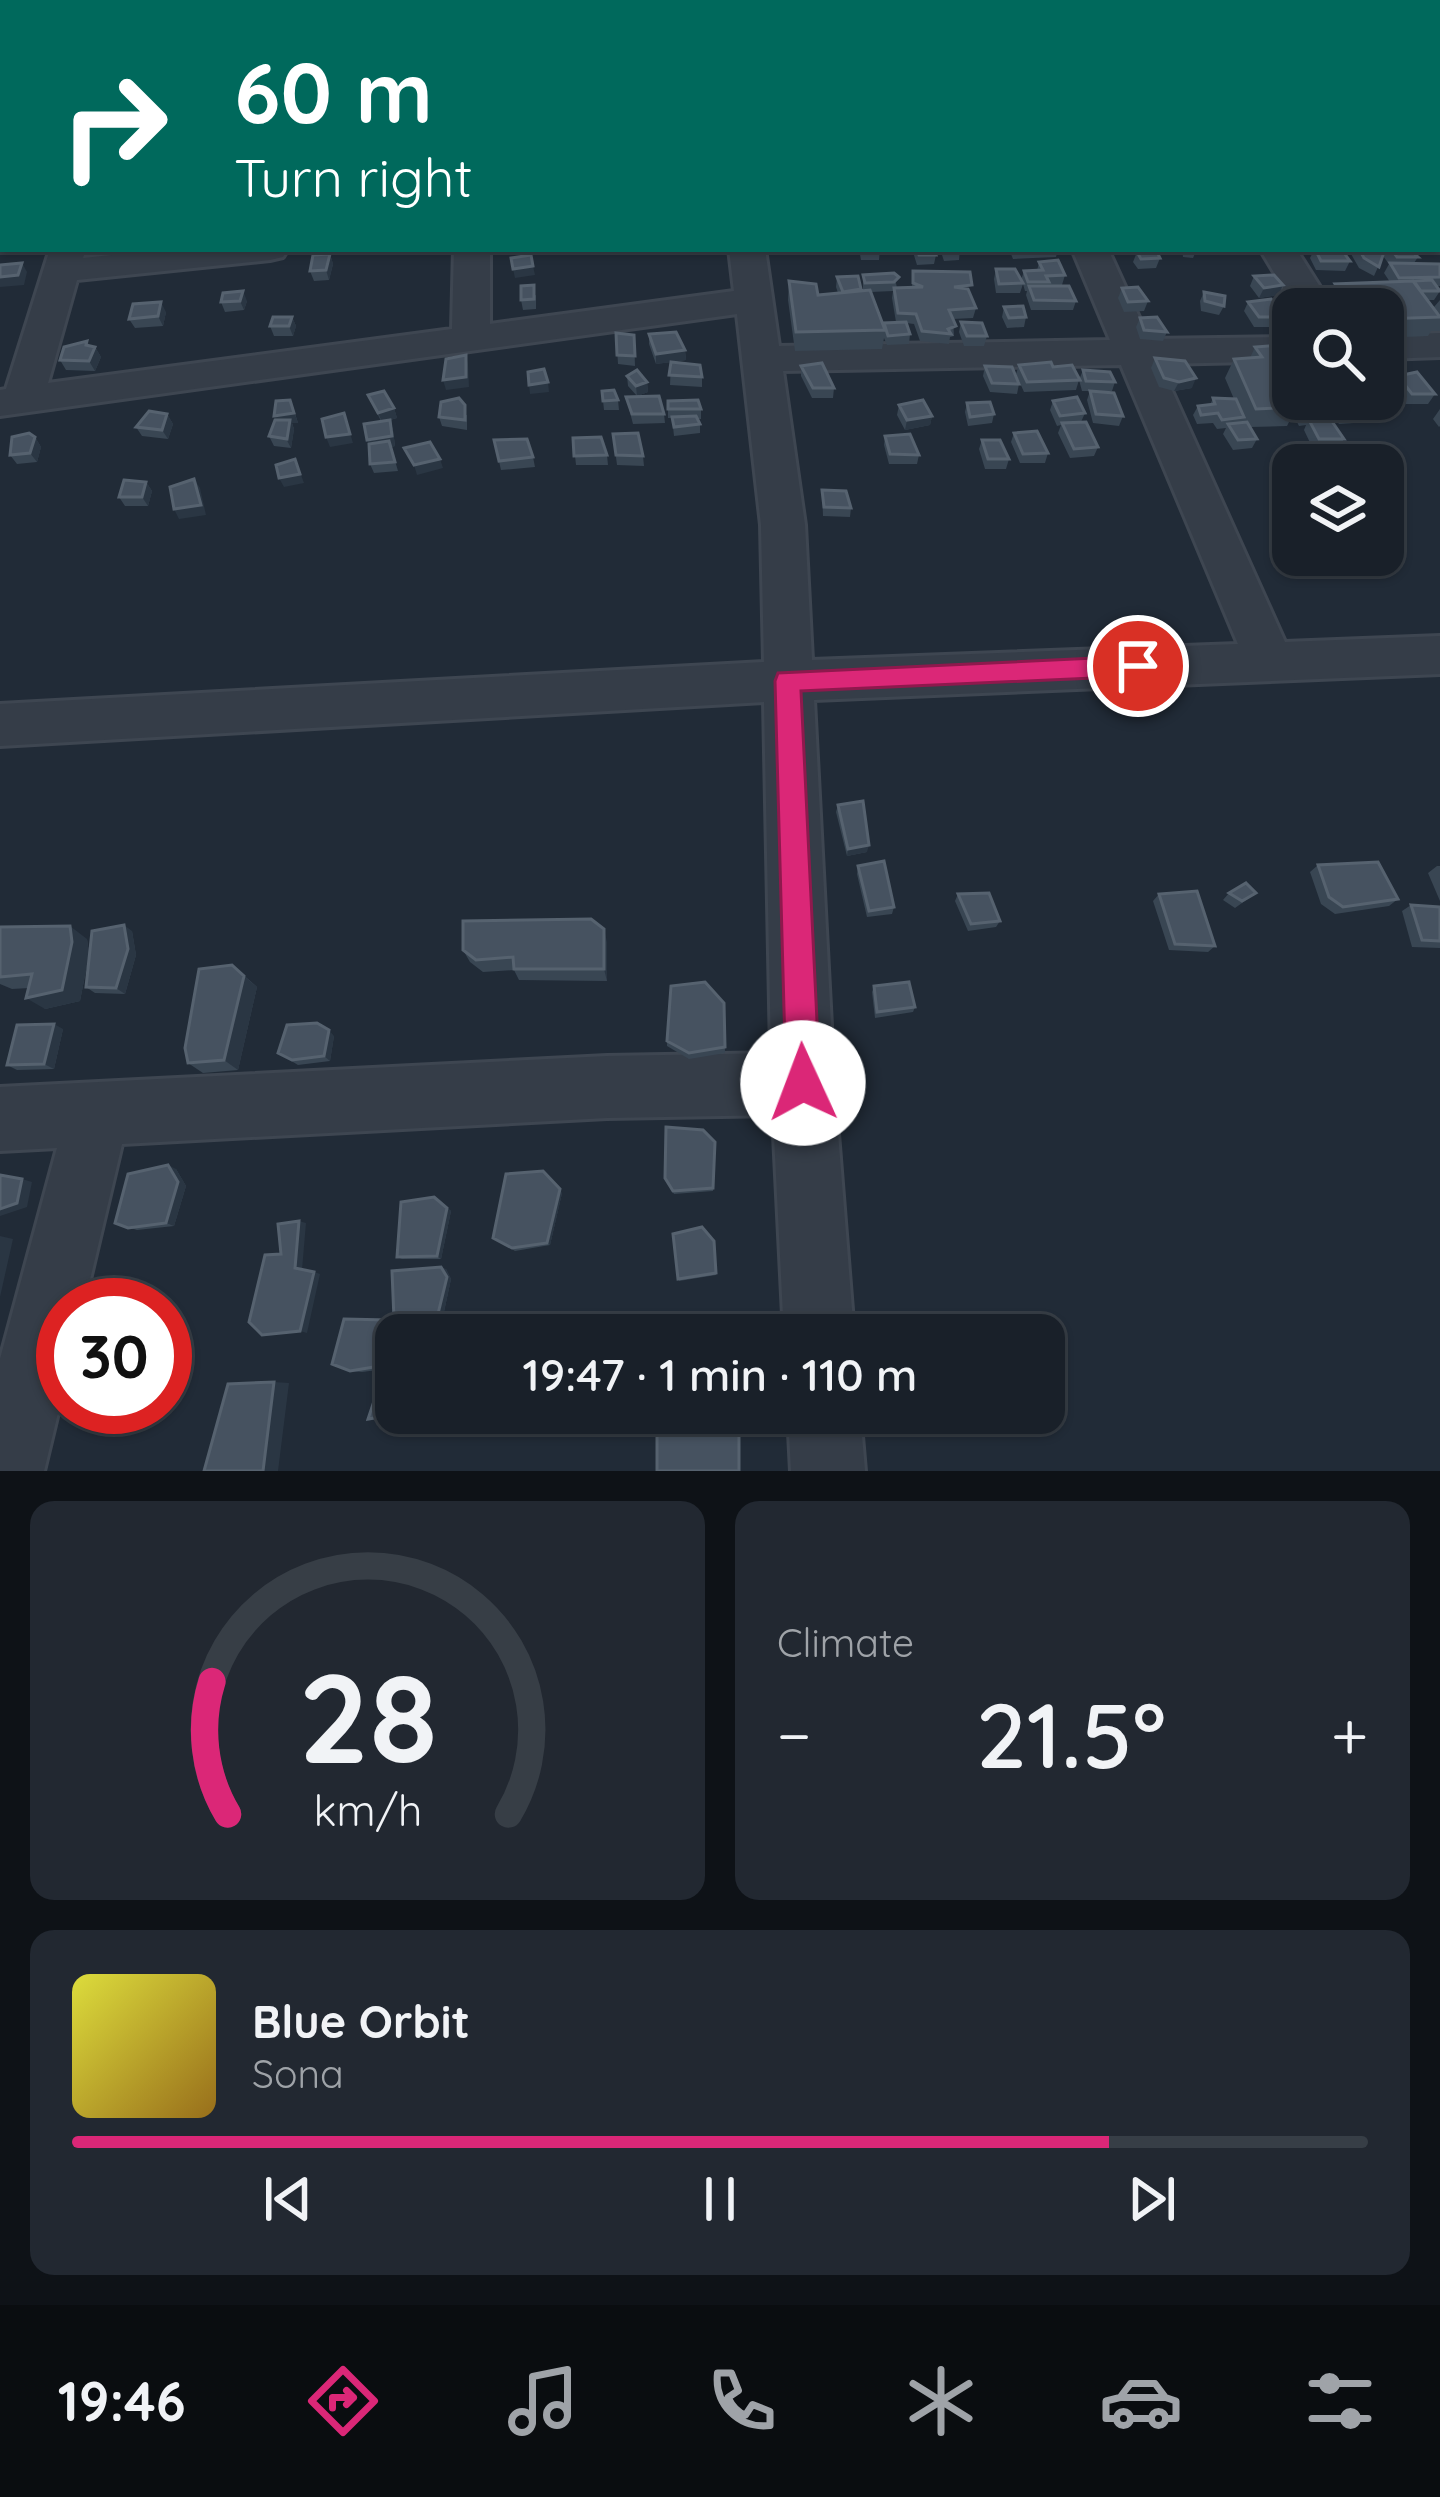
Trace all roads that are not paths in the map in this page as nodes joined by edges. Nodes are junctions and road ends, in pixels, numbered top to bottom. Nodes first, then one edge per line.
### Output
1 (214, 252) edge
2 (472, 252) edge
3 (1091, 252) edge
4 (1280, 252) edge
5 (65, 260) edge
6 (750, 275) edge
7 (1302, 288) edge
8 (471, 339) junction
9 (1440, 345) edge
10 (1404, 346) edge
11 (1272, 349) edge
12 (1136, 351) junction
13 (761, 359) junction
14 (12, 402) edge
15 (1440, 655) edge
16 (1269, 660) junction
17 (788, 681) junction
18 (0, 725) edge
19 (803, 1083) junction
20 (98, 1113) junction
21 (0, 1119) edge
22 (818, 1314) edge
23 (825, 1434) edge
24 (7, 1471) edge
25 (828, 1471) edge

1 - 5 street
2 - 8 street
3 - 12 street
4 - 7 street
5 - 14 street
6 - 8 street
6 - 13 street
8 - 14 street
9 - 10 street
11 - 12 street
12 - 13 street
12 - 16 street
13 - 17 street
15 - 16 street
16 - 17 street
17 - 18 street
17 - 19 street
19 - 20 street
19 - 22 street
20 - 21 street
20 - 24 street
23 - 25 street

